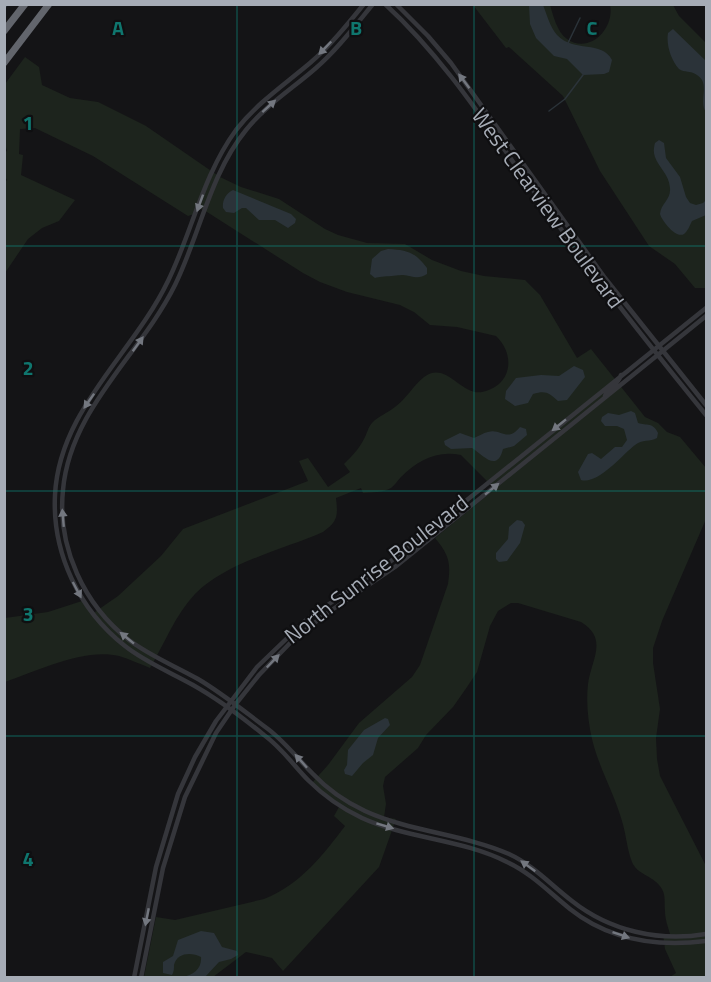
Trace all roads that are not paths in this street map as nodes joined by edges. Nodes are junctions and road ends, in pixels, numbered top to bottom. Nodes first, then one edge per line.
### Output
1 (25, 4) edge
2 (49, 4) edge
3 (364, 4) edge
4 (373, 4) edge
5 (385, 4) edge
6 (396, 4) edge
7 (4, 31) edge
8 (4, 63) edge
9 (706, 308) edge
10 (706, 316) edge
11 (658, 345) junction
12 (653, 350) junction
13 (663, 351) junction
14 (657, 355) junction
15 (617, 383) junction
16 (606, 394) junction
17 (706, 405) edge
18 (706, 415) edge
19 (232, 703) junction
20 (228, 709) junction
21 (706, 934) edge
22 (706, 941) edge
23 (134, 978) edge
24 (141, 978) edge

1 - 7 highway
2 - 8 highway
3 -> 20 street
19 -> 4 street
5 - 12 street, West Clearview Boulevard
11 -> 6 street, West Clearview Boulevard
9 - 11 street, North Sunrise Boulevard
10 - 13 street, North Sunrise Boulevard
11 - 12 street, North Sunrise Boulevard
11 - 13 street, West Clearview Boulevard
12 - 14 street, West Clearview Boulevard
12 - 15 street, North Sunrise Boulevard
13 - 14 street, North Sunrise Boulevard
13 - 17 street, West Clearview Boulevard
14 - 15 street, North Sunrise Boulevard
14 - 18 street, West Clearview Boulevard
15 - 16 street, North Sunrise Boulevard
19 -> 16 street, North Sunrise Boulevard
16 -> 19 street, North Sunrise Boulevard
19 - 20 street, North Sunrise Boulevard
21 -> 19 street
20 -> 22 street
20 -> 23 street, North Sunrise Boulevard
20 - 24 street, North Sunrise Boulevard

